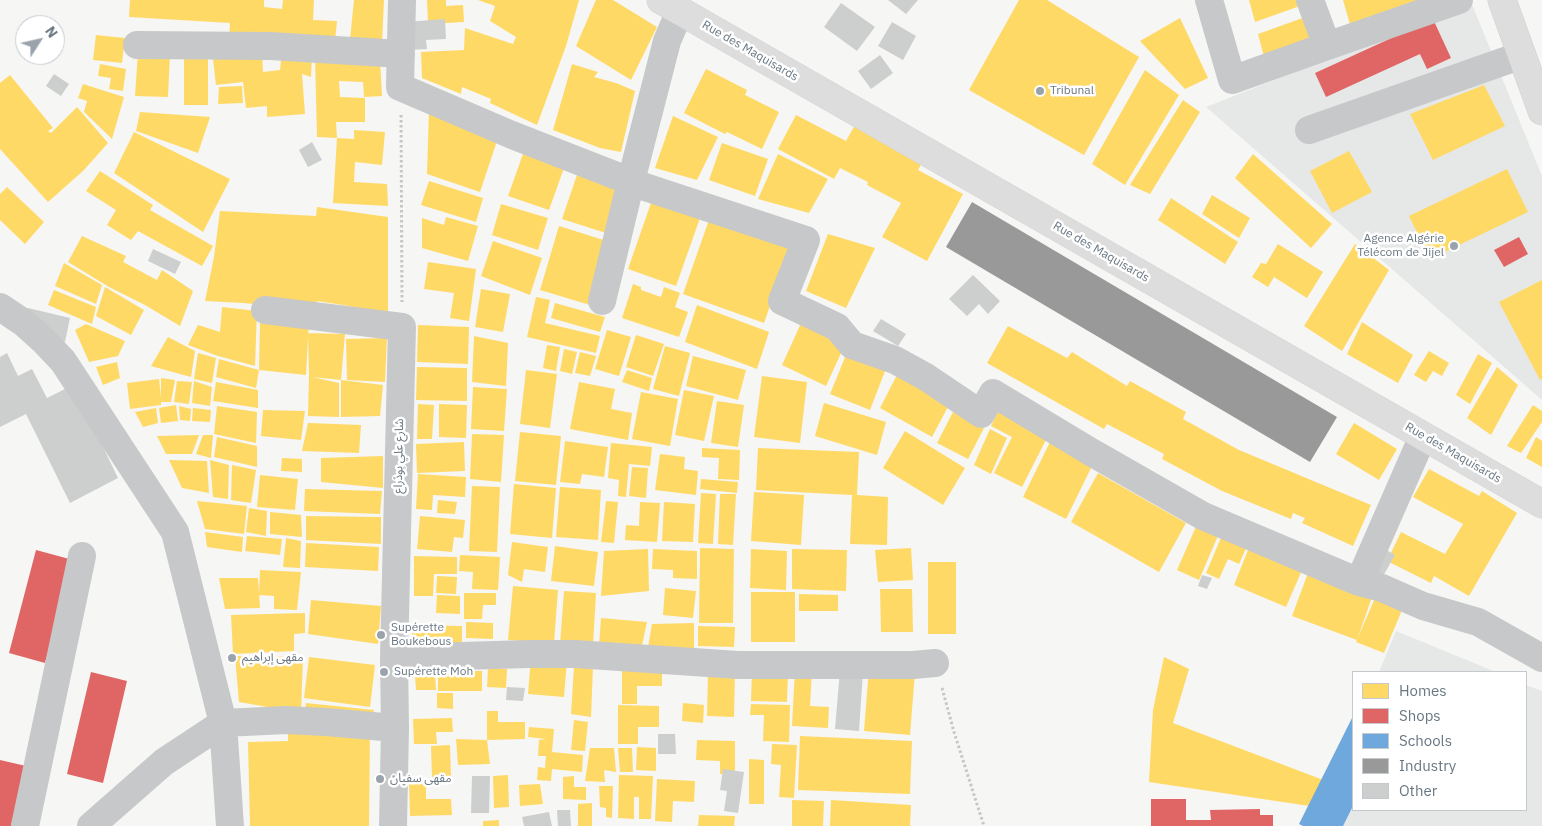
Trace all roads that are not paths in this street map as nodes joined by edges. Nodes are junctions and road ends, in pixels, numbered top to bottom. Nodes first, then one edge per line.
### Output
1 (402, 0) edge
2 (1209, 0) edge
3 (1310, 0) edge
4 (1460, 0) edge
5 (1502, 0) edge
6 (670, 5) edge
7 (137, 45) dead end
8 (1327, 46) junction
9 (401, 54) junction
10 (1522, 55) junction
11 (1542, 111) edge
12 (1308, 130) dead end
13 (631, 181) junction
14 (602, 302) dead end
15 (0, 307) edge
16 (265, 310) dead end
17 (1423, 436) junction
18 (1542, 504) edge
19 (82, 556) dead end
20 (1359, 582) junction
21 (394, 658) junction
22 (1542, 658) edge
23 (935, 663) road end
24 (223, 723) junction
25 (395, 728) junction
26 (25, 826) edge
27 (90, 826) edge
28 (230, 826) edge
29 (393, 826) edge

1 - 9 street
2 - 8 street
3 - 8 street
4 - 8 street
5 - 10 main road
6 - 13 street
6 - 17 main road, Rue des Maquisards
7 - 9 street
9 - 13 street
10 - 11 main road
10 - 12 street
13 - 14 street
13 - 20 street
15 - 24 street
16 - 21 street, شارع علي بوذراع
17 - 18 main road, Rue des Maquisards
17 - 20 street
19 - 26 street
20 - 22 street
21 - 23 street
21 - 25 street, شارع علي بوذراع
24 - 25 street
24 - 27 street
24 - 28 street
25 - 29 street, شارع علي بوذراع

